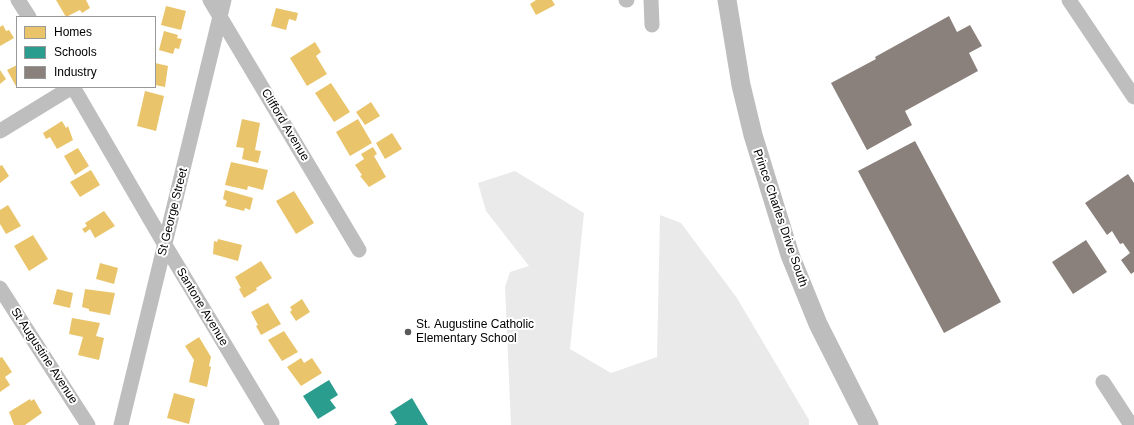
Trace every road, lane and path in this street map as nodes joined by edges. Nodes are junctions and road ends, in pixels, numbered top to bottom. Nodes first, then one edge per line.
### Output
1 (18, 0) edge
2 (210, 0) edge
3 (224, 0) edge
4 (651, 0) edge
5 (727, 0) edge
6 (1069, 0) edge
7 (28, 16) edge
8 (220, 16) junction
9 (652, 25) dead end
10 (70, 88) edge
11 (73, 88) edge
12 (1134, 97) edge
13 (0, 130) edge
14 (165, 245) junction
15 (359, 250) dead end
16 (0, 288) edge
17 (1103, 382) dead end
18 (272, 423) dead end
19 (88, 425) edge
20 (121, 425) edge
21 (869, 425) edge
22 (1131, 425) edge

1 - 7 street
2 - 8 street, Clifford Avenue
3 - 8 street, St George Street
4 - 9 street
5 - 21 main road, Prince Charles Drive South
6 - 12 street
8 - 14 street, St George Street
8 - 15 street, Clifford Avenue
10 - 13 street
11 - 14 street, Santone Avenue
14 - 18 street, Santone Avenue
14 - 20 street, St George Street
16 - 19 street, St Augustine Avenue
17 - 22 street

